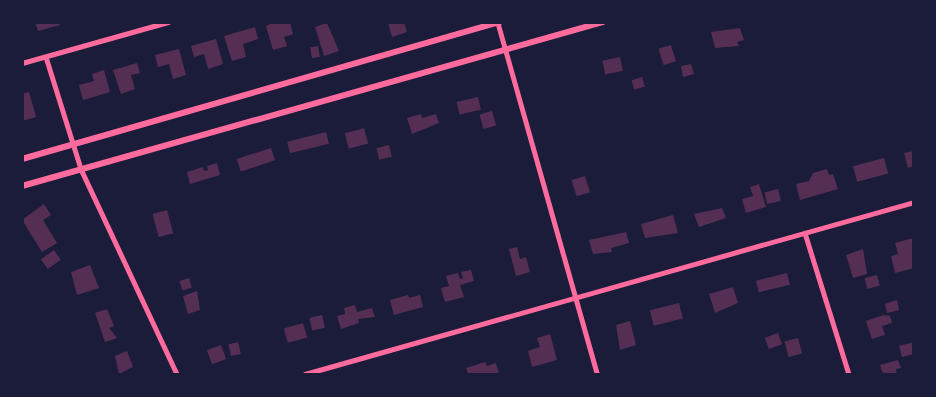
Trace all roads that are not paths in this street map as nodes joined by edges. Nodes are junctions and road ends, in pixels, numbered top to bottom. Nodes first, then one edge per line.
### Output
1 (168, 22) edge
2 (603, 22) edge
3 (499, 23) edge
4 (505, 50) junction
5 (46, 57) junction
6 (22, 64) edge
7 (72, 145) junction
8 (22, 159) edge
9 (81, 169) junction
10 (22, 186) edge
11 (914, 202) edge
12 (805, 233) junction
13 (574, 298) junction
14 (177, 374) edge
15 (305, 374) edge
16 (597, 374) edge
17 (849, 374) edge

1 - 5 street
2 - 4 main road
3 - 4 street
3 - 7 main road
4 - 9 main road
4 - 13 street
5 - 6 street
5 - 7 street
7 - 8 main road
7 - 9 street
9 - 10 main road
9 - 14 street
11 - 12 street
12 - 13 street
12 - 17 street
13 - 15 street
13 - 16 street

